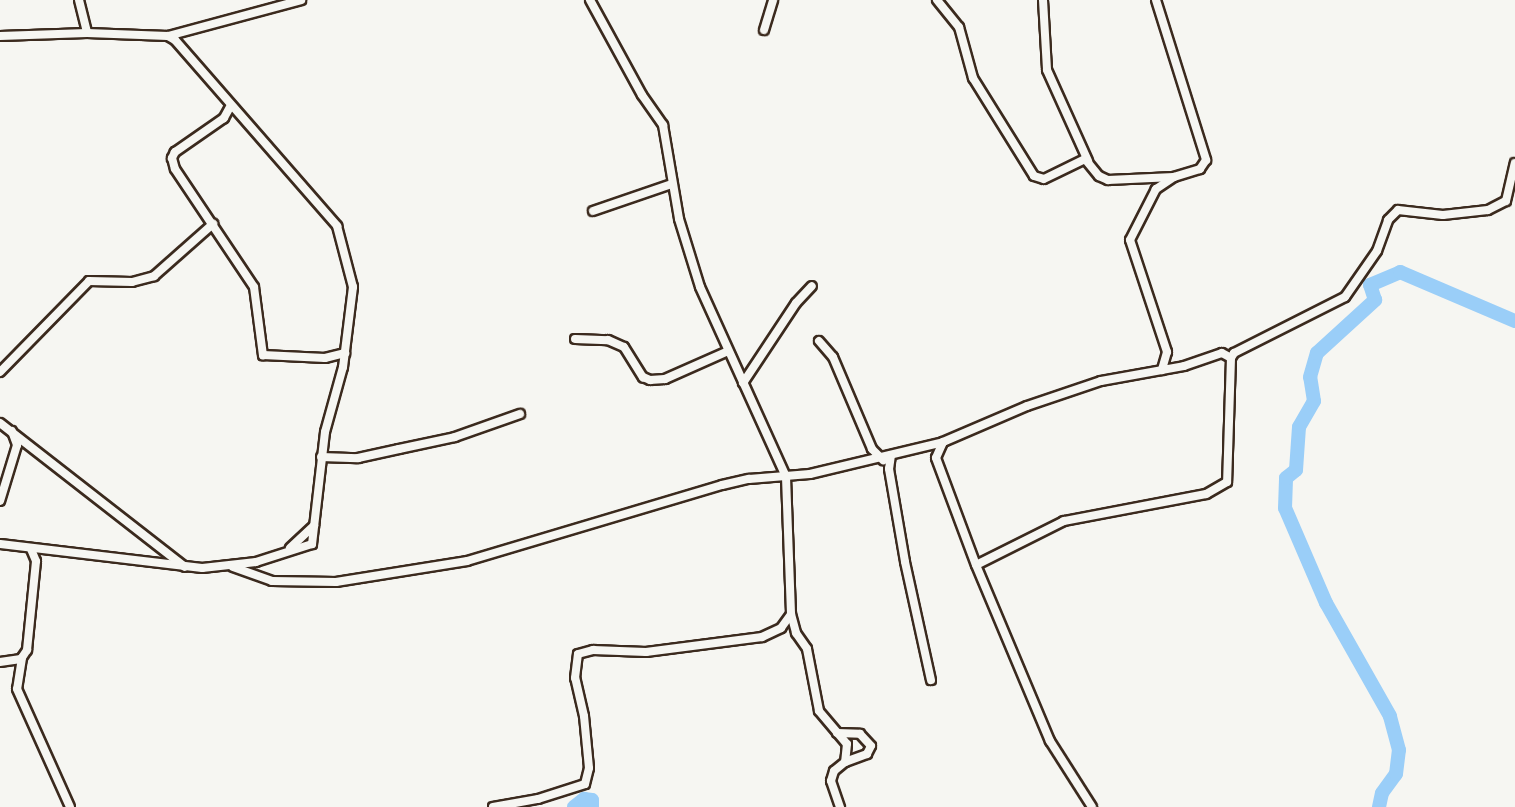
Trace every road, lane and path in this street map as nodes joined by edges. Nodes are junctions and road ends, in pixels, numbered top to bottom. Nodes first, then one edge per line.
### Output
1 (79, 0) edge
2 (301, 0) edge
3 (590, 0) edge
4 (773, 0) edge
5 (937, 0) edge
6 (1043, 0) edge
7 (1156, 0) edge
8 (277, 4) edge
9 (764, 30) dead end
10 (87, 33) junction
11 (0, 36) edge
12 (168, 36) junction
13 (230, 107) junction
14 (1088, 160) junction
15 (1515, 163) edge
16 (1174, 177) junction
17 (672, 184) junction
18 (593, 211) dead end
19 (213, 224) junction
20 (812, 286) dead end
21 (575, 339) dead end
22 (819, 341) dead end
23 (726, 352) junction
24 (345, 353) junction
25 (1231, 358) junction
26 (1162, 370) junction
27 (0, 372) edge
28 (743, 383) junction
29 (520, 414) dead end
30 (0, 423) edge
31 (11, 430) junction
32 (943, 442) junction
33 (891, 455) junction
34 (321, 457) junction
35 (881, 458) junction
36 (889, 469) junction
37 (786, 477) junction
38 (0, 501) edge
39 (0, 544) edge
40 (31, 549) junction
41 (47, 551) junction
42 (36, 561) junction
43 (976, 566) junction
44 (185, 567) junction
45 (233, 567) junction
46 (791, 614) junction
47 (22, 658) junction
48 (0, 662) edge
49 (931, 680) dead end
50 (837, 733) junction
51 (845, 762) junction
52 (70, 807) edge
53 (493, 807) edge
54 (840, 807) edge
55 (1092, 807) edge

1 - 10 street
2 - 8 street
3 - 17 street
4 - 9 street
5 - 14 street
6 - 14 street
7 - 16 street
8 - 12 street
10 - 11 street
10 - 12 street
12 - 13 street
13 - 19 street
13 - 24 street
14 - 16 street
15 - 25 street
16 - 26 street
17 - 18 street
17 - 23 street
19 - 24 street
19 - 27 street
20 - 28 street
21 - 23 street
22 - 35 street
23 - 28 street
24 - 34 street
25 - 26 street
25 - 43 street
26 - 32 street
28 - 37 street
29 - 34 street
30 - 31 street
31 - 38 street
31 - 44 street
32 - 33 street
32 - 43 street
33 - 35 street
33 - 36 street
34 - 45 street
35 - 36 street
35 - 37 street
36 - 49 street
37 - 45 street
37 - 46 street
39 - 40 street
40 - 41 street
40 - 42 street
41 - 42 street
41 - 44 street
42 - 47 street
43 - 55 street
44 - 45 street
46 - 50 street
46 - 53 street
47 - 48 street
47 - 52 street
50 - 51 street
50 - 51 street
51 - 54 street

